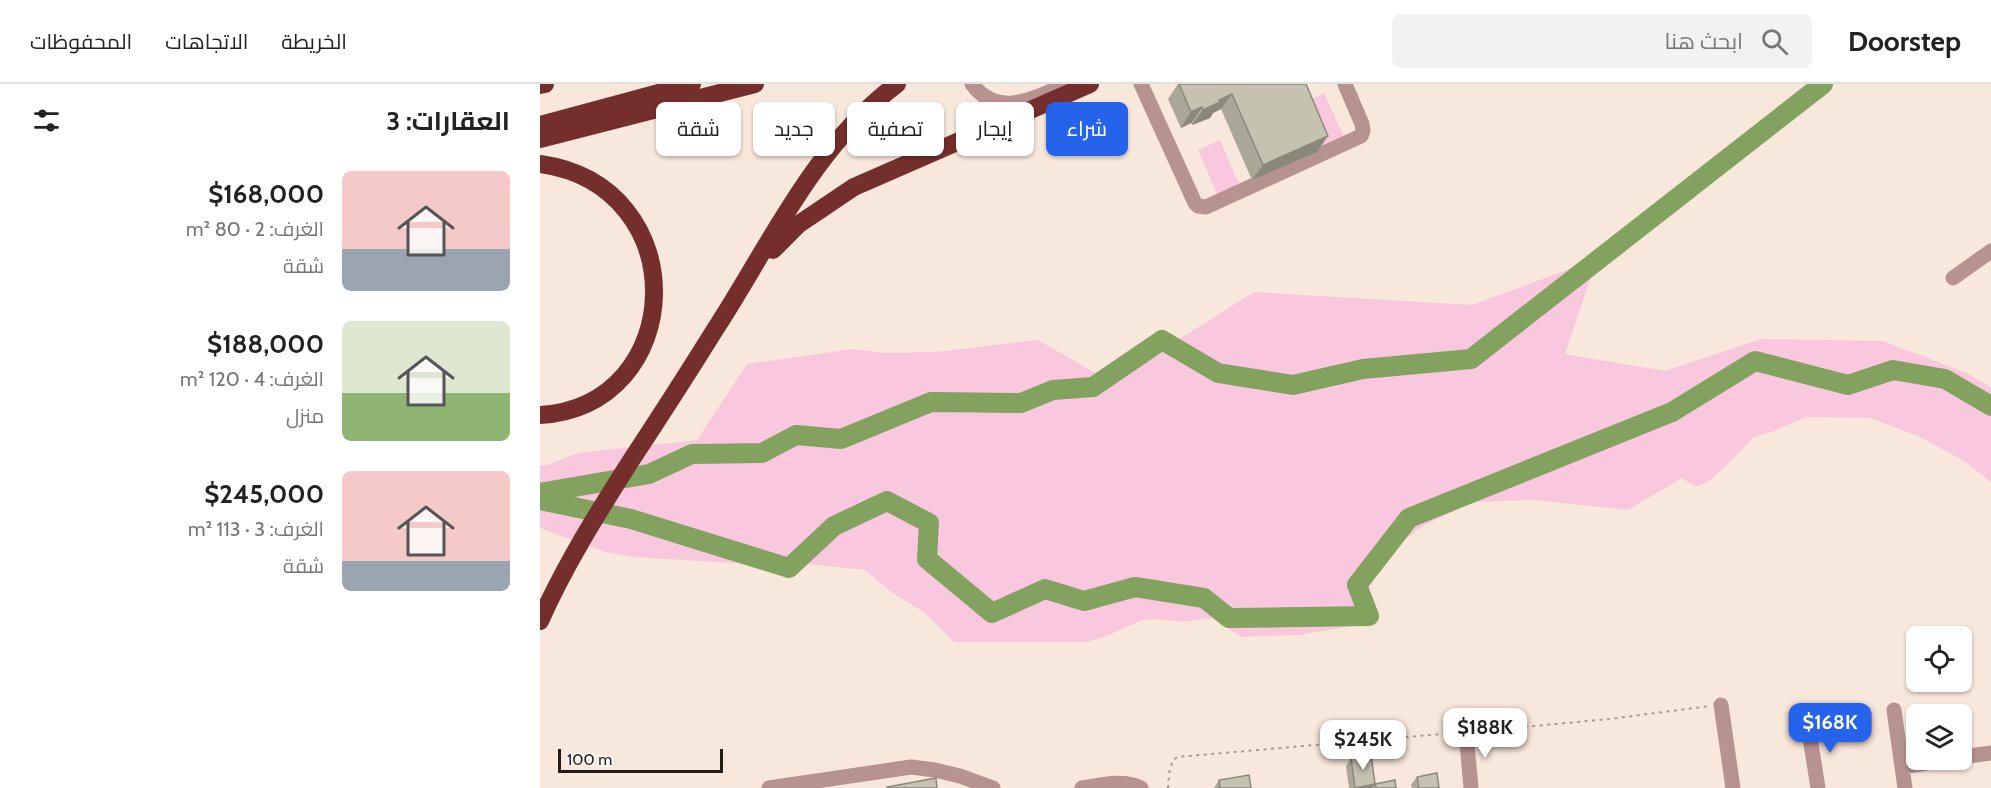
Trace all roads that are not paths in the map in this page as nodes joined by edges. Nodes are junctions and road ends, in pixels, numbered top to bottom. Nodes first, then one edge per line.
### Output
1 (544, 84) edge
2 (692, 84) edge
3 (755, 84) edge
4 (897, 84) edge
5 (972, 84) edge
6 (1066, 84) edge
7 (1090, 84) edge
8 (1159, 84) edge
9 (1345, 84) edge
10 (540, 85) edge
11 (1143, 87) edge
12 (540, 125) edge
13 (540, 139) edge
14 (540, 164) edge
15 (1991, 251) edge
16 (1953, 278) dead end
17 (737, 296) junction
18 (540, 416) edge
19 (543, 613) edge
20 (1721, 705) road end
21 (1894, 710) dead end
22 (1808, 725) dead end
23 (1466, 732) road end
24 (1991, 753) edge
25 (1972, 756) edge
26 (1906, 766) edge
27 (1902, 767) junction
28 (769, 788) edge
29 (993, 788) edge
30 (1082, 788) edge
31 (1141, 788) edge
32 (1471, 788) edge
33 (1728, 788) edge
34 (1733, 788) edge
35 (1818, 788) edge
36 (1905, 788) edge

1 - 10 highway
2 - 12 highway
3 - 13 highway
4 - 17 highway
5 - 6 street
7 - 17 highway
8 - 11 street
9 - 11 street
14 - 18 highway
15 - 16 street
17 - 19 highway
20 - 34 street
21 - 27 street
22 - 35 street
23 - 32 street
24 - 25 street
26 - 27 street
27 - 36 street
28 - 29 street
30 - 31 street
33 - 34 street

